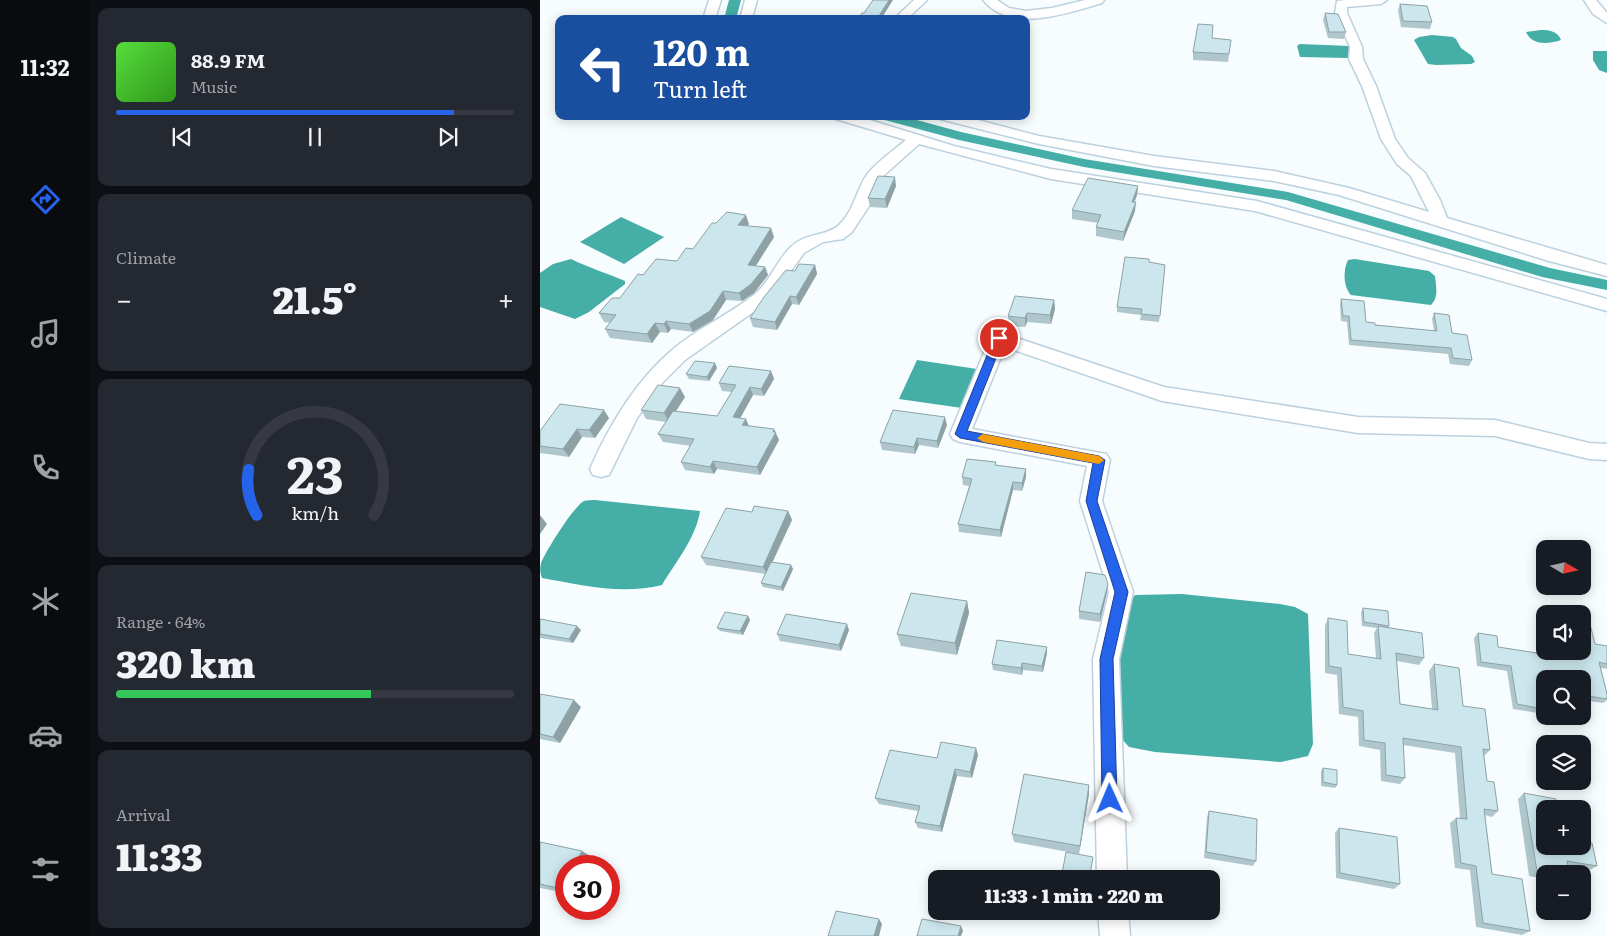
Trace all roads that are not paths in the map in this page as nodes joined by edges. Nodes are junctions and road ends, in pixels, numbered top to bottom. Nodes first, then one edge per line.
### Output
1 (715, 0) edge
2 (751, 0) edge
3 (921, 0) edge
4 (990, 0) edge
5 (1098, 0) edge
6 (1381, 0) edge
7 (1590, 0) edge
8 (710, 15) edge
9 (747, 15) edge
10 (904, 15) edge
11 (1607, 19) edge
12 (854, 120) edge
13 (961, 120) edge
14 (916, 139) junction
15 (1440, 221) junction
16 (1607, 271) edge
17 (1607, 305) edge
18 (1607, 452) edge
19 (601, 469) dead end
20 (1112, 870) edge
21 (1114, 920) edge
22 (1115, 936) edge

1 - 8 street
2 - 9 street
3 - 10 street
4 - 5 street
6 - 15 street
7 - 11 street
12 - 14 street
13 - 15 street
14 - 17 street
14 - 19 street
15 - 16 street
18 - 20 street
21 - 22 street

